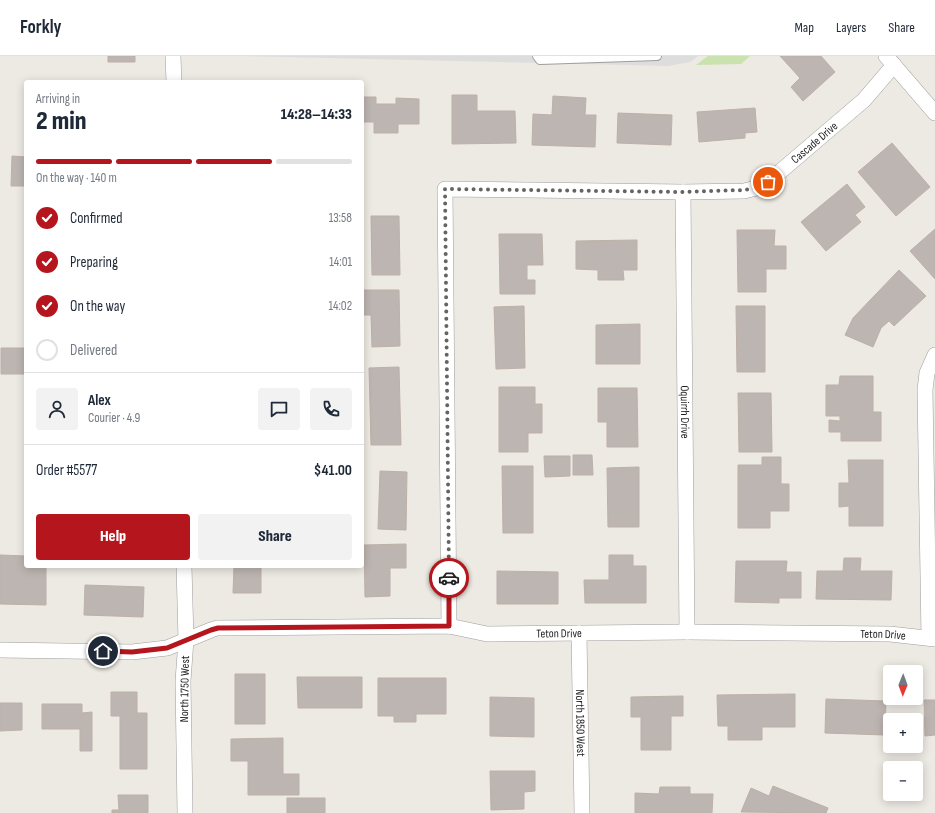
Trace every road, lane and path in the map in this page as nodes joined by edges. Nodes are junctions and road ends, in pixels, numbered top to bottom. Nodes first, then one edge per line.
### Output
1 (174, 56) edge
2 (537, 56) edge
3 (657, 56) edge
4 (890, 61) edge
5 (174, 80) edge
6 (935, 113) edge
7 (683, 192) junction
8 (935, 355) edge
9 (184, 568) edge
10 (449, 626) junction
11 (687, 632) junction
12 (579, 633) junction
13 (932, 638) edge
14 (186, 640) junction
15 (0, 650) edge
16 (185, 813) edge
17 (582, 813) edge

1 - 5 street
2 - 3 lane
4 - 6 street
4 - 7 street, Cascade Drive
7 - 10 street, Cascade Drive
7 - 11 street, Oquirrh Drive
8 - 13 street
9 - 14 street, North 1750 West
10 - 12 street, Teton Drive
10 - 14 street, Teton Drive
11 - 12 street, Teton Drive
11 - 13 street, Teton Drive
12 - 17 street, North 1850 West
14 - 15 street, Teton Drive
14 - 16 street, North 1750 West

